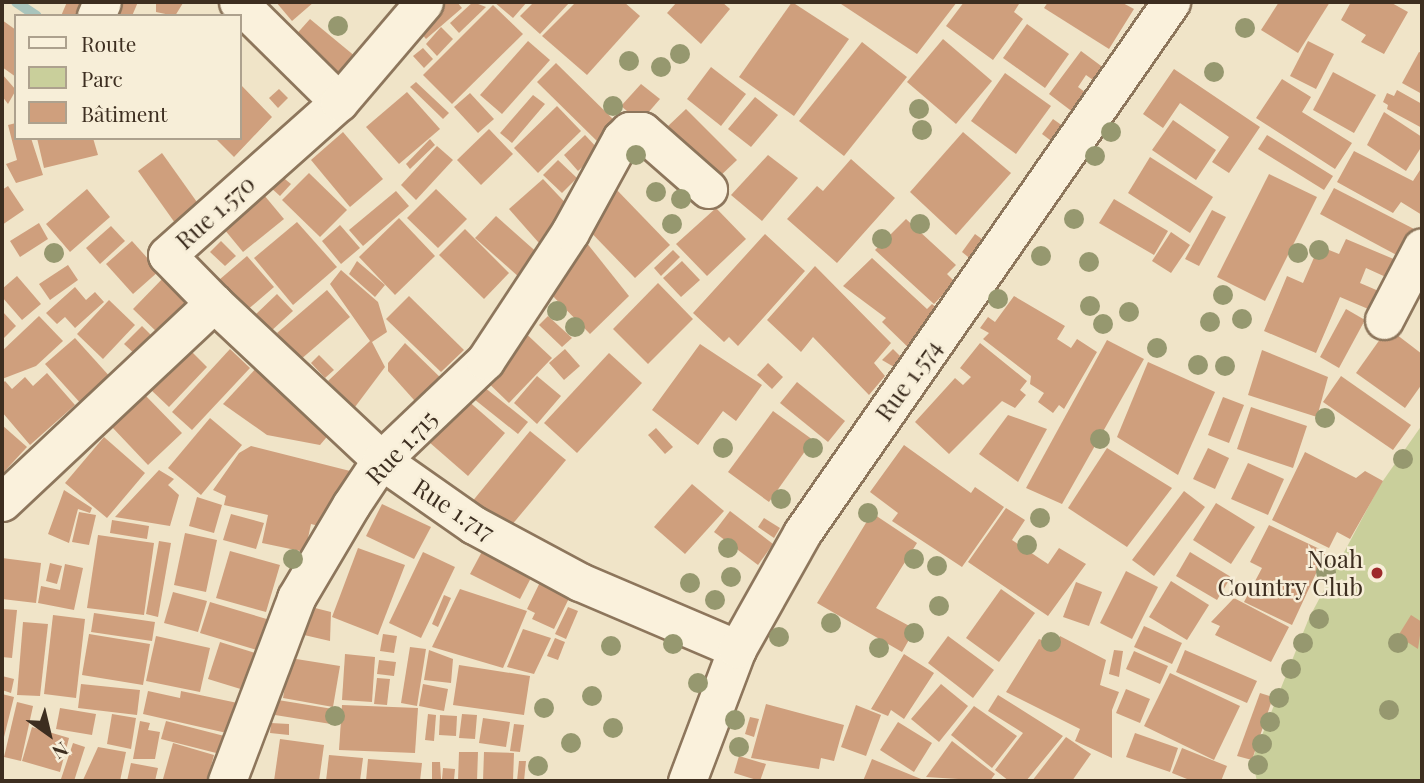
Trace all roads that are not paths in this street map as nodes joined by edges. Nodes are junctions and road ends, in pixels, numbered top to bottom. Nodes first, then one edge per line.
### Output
1 (238, 2) edge
2 (424, 2) edge
3 (1171, 2) edge
4 (339, 102) junction
5 (708, 189) dead end
6 (1422, 247) edge
7 (214, 303) junction
8 (1384, 320) dead end
9 (381, 460) junction
10 (2, 502) edge
11 (737, 649) junction
12 (226, 781) edge
13 (687, 781) edge

1 - 4 street
2 - 4 street, Rue 1.570
3 - 11 street, Rue 1.574
4 - 7 street, Rue 1.570
5 - 9 street, Rue 1.715
6 - 8 street
7 - 9 street, Rue 1.717
7 - 10 street
9 - 11 street, Rue 1.717
9 - 12 street, Rue 1.715
11 - 13 street, Rue 1.574

